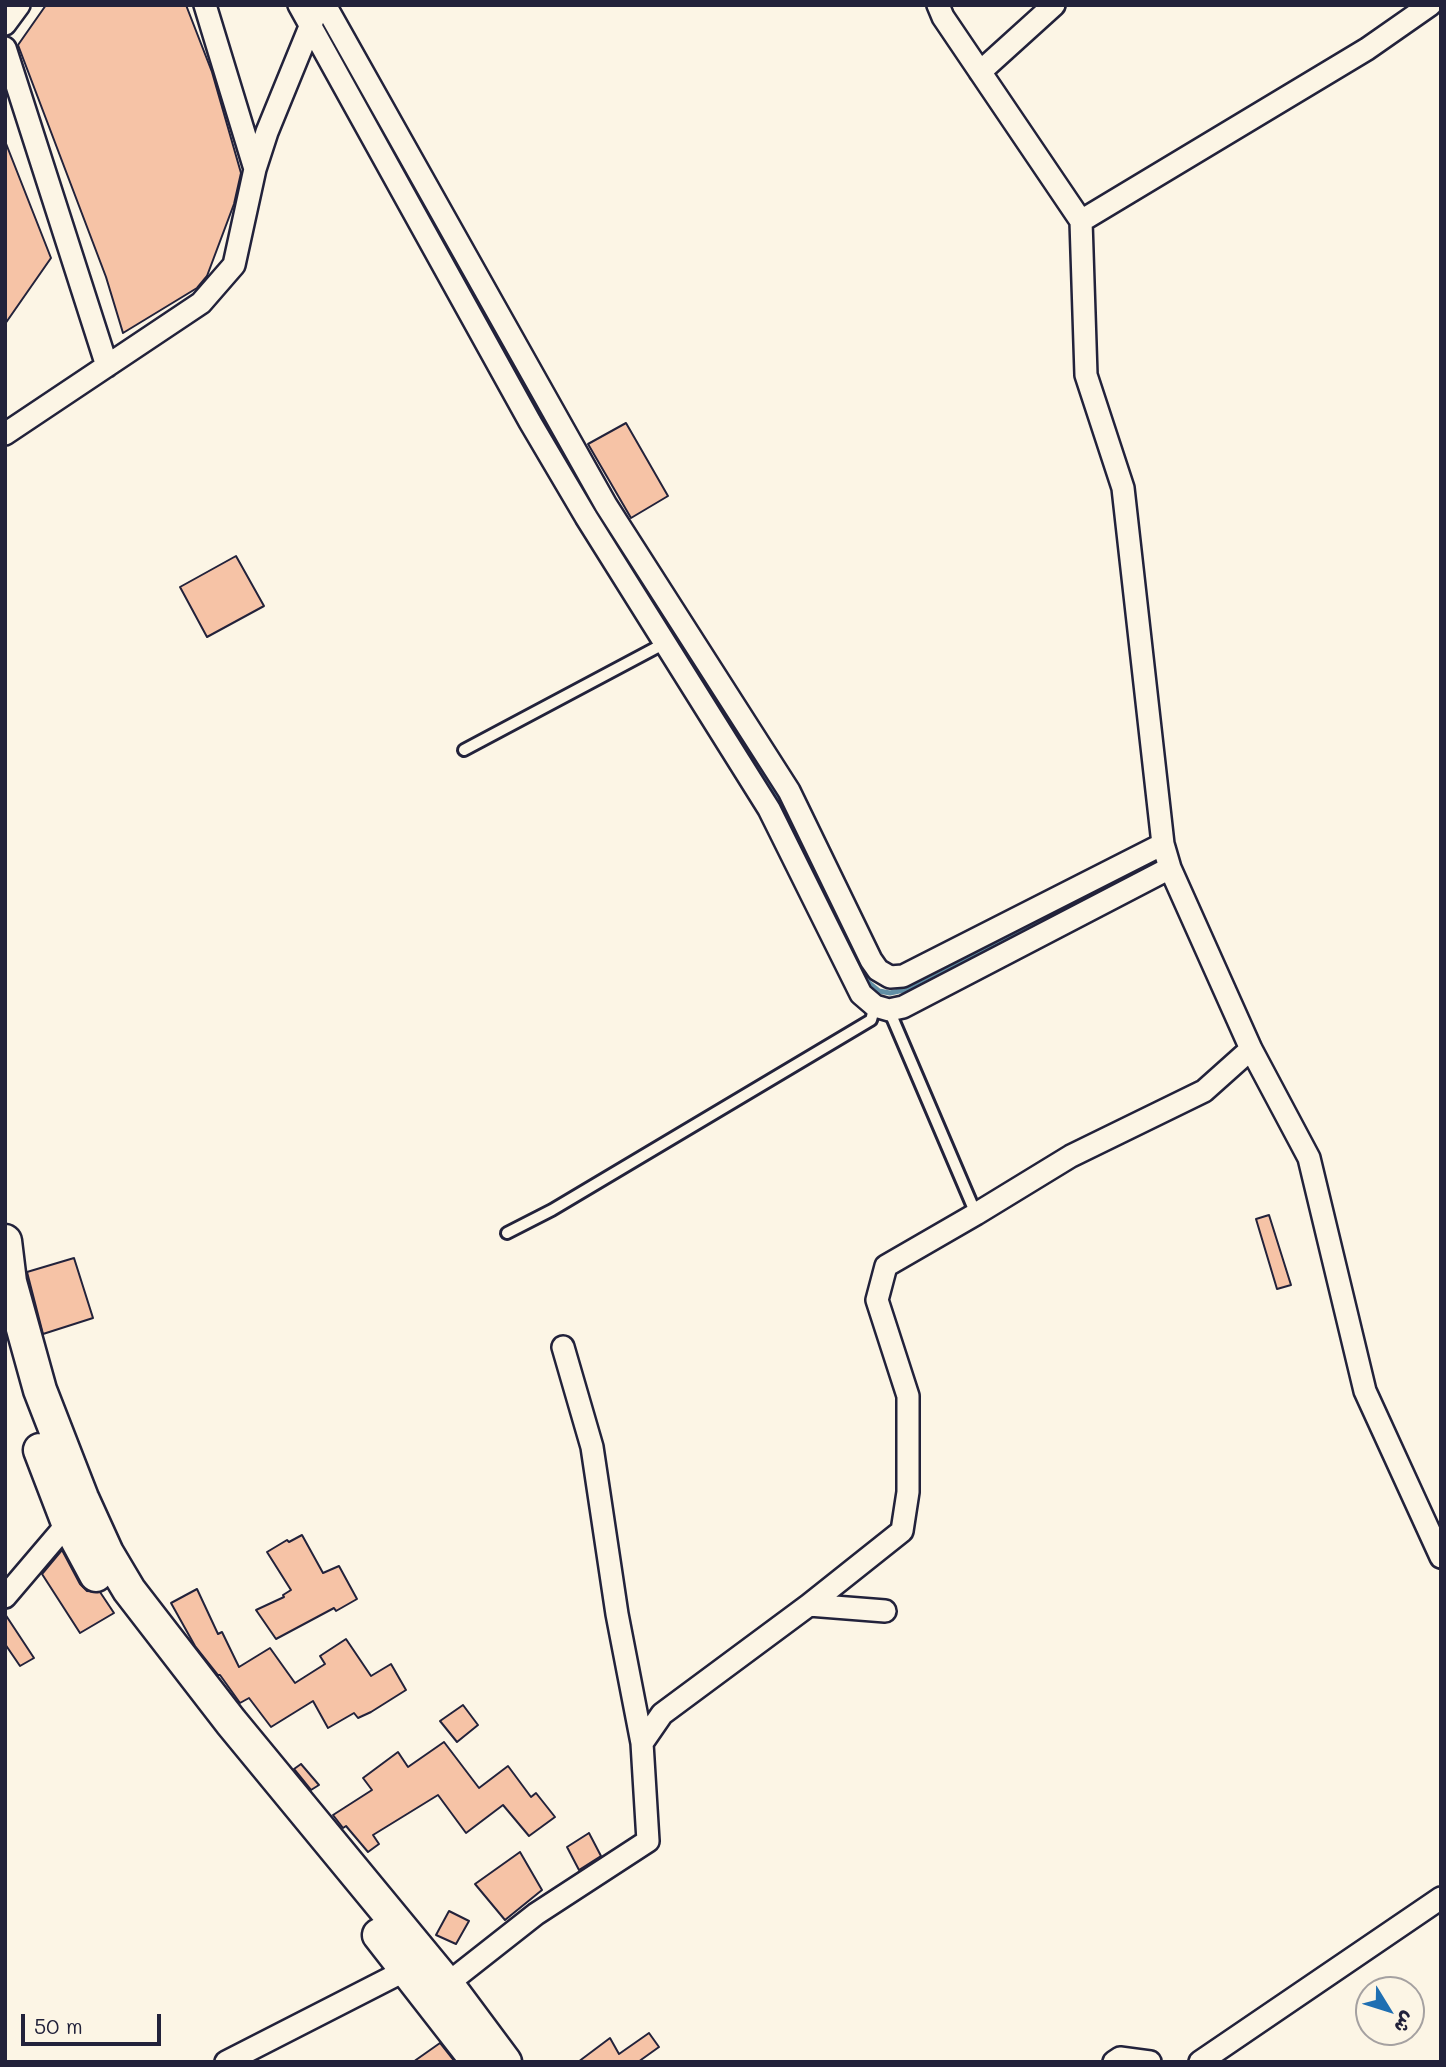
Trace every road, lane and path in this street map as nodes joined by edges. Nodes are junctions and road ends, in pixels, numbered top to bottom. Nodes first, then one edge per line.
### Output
1 (19, 5) edge
2 (205, 5) edge
3 (299, 5) edge
4 (938, 5) edge
5 (1054, 5) edge
6 (1430, 5) edge
7 (319, 11) edge
8 (5, 24) edge
9 (5, 48) edge
10 (980, 72) junction
11 (255, 169) junction
12 (1081, 221) junction
13 (107, 366) junction
14 (5, 434) edge
15 (606, 505) junction
16 (586, 517) junction
17 (665, 643) junction
18 (464, 750) dead end
19 (1163, 844) junction
20 (1170, 868) junction
21 (882, 1008) junction
22 (1251, 1049) junction
23 (976, 1214) junction
24 (507, 1233) dead end
25 (5, 1241) edge
26 (5, 1331) edge
27 (563, 1347) dead end
28 (68, 1522) junction
29 (1441, 1557) edge
30 (5, 1597) edge
31 (809, 1605) junction
32 (885, 1611) dead end
33 (642, 1742) junction
34 (1441, 1898) edge
35 (406, 1970) junction
36 (447, 1984) junction
37 (226, 2062) edge
38 (478, 2062) edge
39 (505, 2062) edge
40 (1114, 2062) edge
41 (1150, 2062) edge
42 (1200, 2062) edge

1 - 8 street
2 - 11 street
3 - 7 street
4 - 10 street
5 - 10 street
6 - 12 street
7 - 11 street
7 - 15 street
7 - 16 street
9 - 13 street
10 - 12 street
11 - 13 street
12 - 19 street
13 - 14 street
15 - 16 street
15 - 19 street
16 - 17 street
17 - 18 lane
17 - 21 street
19 - 20 street
20 - 21 street
20 - 22 street
21 - 23 lane
21 - 24 lane
22 - 23 street
22 - 29 street
23 - 31 street
25 - 36 main road
26 - 28 main road
27 - 33 street
28 - 30 street
28 - 35 main road
31 - 32 street
31 - 33 street
33 - 36 street
34 - 42 street
35 - 37 street
35 - 38 main road
36 - 39 main road
40 - 41 street

